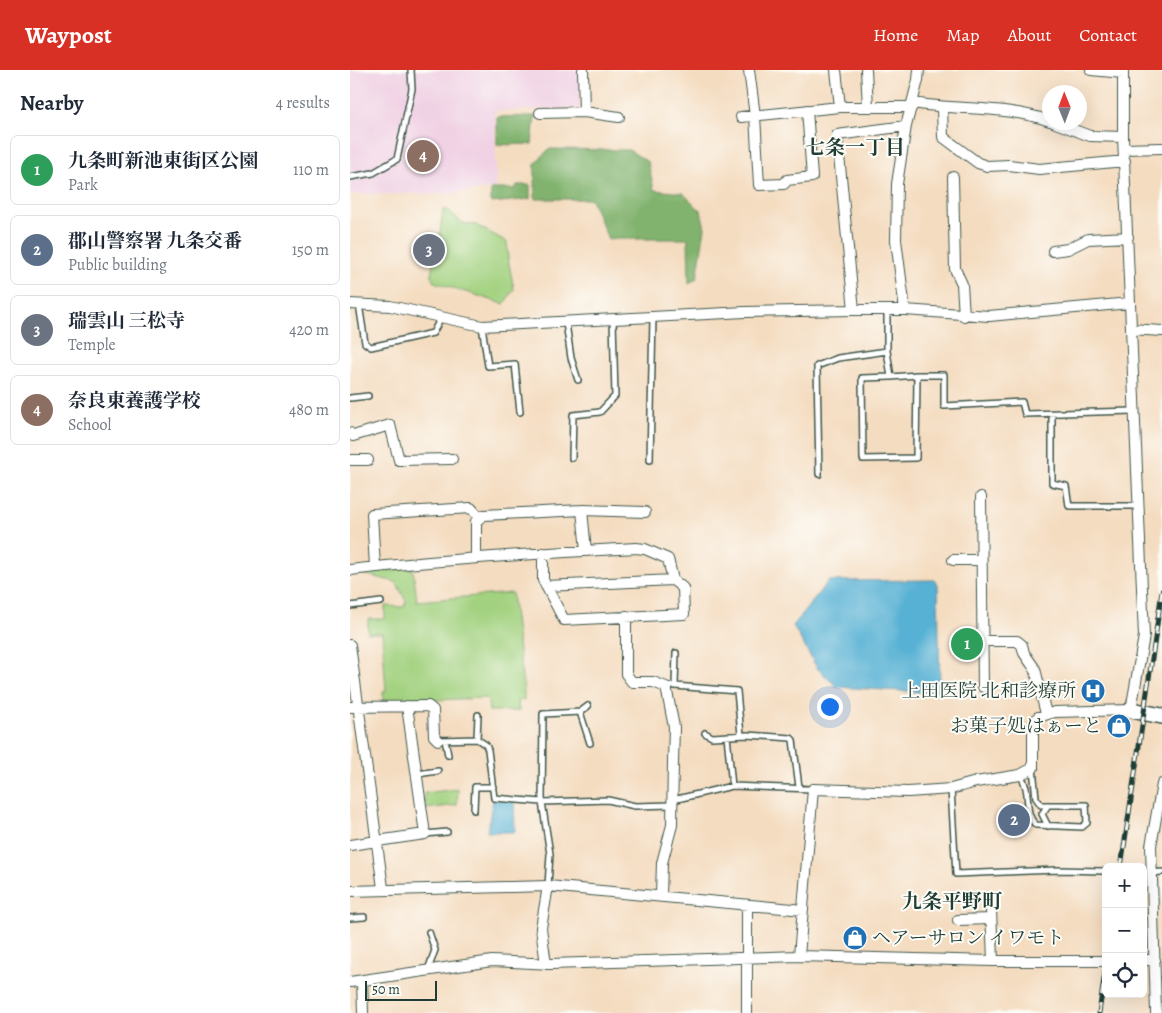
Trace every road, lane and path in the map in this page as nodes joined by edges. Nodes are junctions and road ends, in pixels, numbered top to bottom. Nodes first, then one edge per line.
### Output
1 (411, 70) edge
2 (583, 70) edge
3 (749, 70) edge
4 (836, 70) edge
5 (866, 70) edge
6 (919, 70) edge
7 (1091, 70) edge
8 (1123, 72) edge
9 (912, 105) junction
10 (840, 107) junction
11 (868, 107) junction
12 (942, 108) junction
13 (807, 110) junction
14 (584, 112) junction
15 (540, 113) dead end
16 (755, 116) junction
17 (619, 117) dead end
18 (741, 117) dead end
19 (1042, 119) edge
20 (906, 126) junction
21 (1073, 130) edge
22 (1123, 136) junction
23 (1162, 148) edge
24 (1124, 149) junction
25 (1125, 161) junction
26 (350, 177) edge
27 (953, 177) dead end
28 (1128, 237) junction
29 (1053, 251) dead end
30 (1130, 303) junction
31 (355, 304) edge
32 (887, 309) junction
33 (854, 310) junction
34 (905, 310) junction
35 (964, 316) junction
36 (441, 317) junction
37 (653, 317) junction
38 (613, 319) junction
39 (566, 323) junction
40 (482, 326) junction
41 (1131, 329) junction
42 (1162, 331) edge
43 (886, 351) junction
44 (917, 375) junction
45 (890, 377) junction
46 (578, 380) dead end
47 (368, 396) dead end
48 (350, 398) edge
49 (1135, 410) junction
50 (520, 412) dead end
51 (1052, 415) junction
52 (350, 433) edge
53 (572, 458) dead end
54 (452, 459) dead end
55 (350, 460) edge
56 (368, 460) dead end
57 (650, 460) dead end
58 (819, 474) dead end
59 (981, 497) dead end
60 (1140, 506) junction
61 (582, 510) junction
62 (645, 512) dead end
63 (480, 518) junction
64 (586, 551) junction
65 (543, 553) junction
66 (476, 557) junction
67 (953, 560) dead end
68 (982, 560) junction
69 (375, 567) junction
70 (350, 570) edge
71 (674, 580) junction
72 (546, 586) junction
73 (381, 602) dead end
74 (350, 606) edge
75 (626, 616) junction
76 (982, 641) junction
77 (350, 645) edge
78 (676, 653) dead end
79 (670, 686) junction
80 (983, 687) dead end
81 (407, 706) junction
82 (588, 706) dead end
83 (354, 707) edge
84 (1131, 710) junction
85 (580, 712) junction
86 (478, 714) dead end
87 (1046, 714) junction
88 (1162, 716) edge
89 (705, 733) dead end
90 (741, 735) junction
91 (727, 736) junction
92 (477, 739) junction
93 (442, 740) junction
94 (590, 743) dead end
95 (448, 755) dead end
96 (1033, 768) junction
97 (438, 772) dead end
98 (417, 774) junction
99 (1020, 774) junction
100 (1162, 784) edge
101 (732, 786) junction
102 (493, 787) junction
103 (798, 787) junction
104 (814, 789) junction
105 (951, 789) junction
106 (542, 802) junction
107 (672, 802) junction
108 (1048, 805) junction
109 (474, 810) dead end
110 (1048, 826) junction
111 (447, 832) dead end
112 (425, 834) junction
113 (377, 841) junction
114 (350, 845) edge
115 (1102, 871) edge
116 (1157, 872) edge
117 (548, 886) junction
118 (383, 888) junction
119 (350, 891) edge
120 (661, 895) junction
121 (1158, 896) edge
122 (747, 905) junction
123 (802, 910) junction
124 (364, 917) dead end
125 (350, 918) edge
126 (958, 920) dead end
127 (429, 932) dead end
128 (799, 956) junction
129 (748, 958) junction
130 (1147, 960) edge
131 (1155, 960) junction
132 (993, 961) junction
133 (1102, 961) edge
134 (546, 964) junction
135 (427, 972) junction
136 (362, 981) junction
137 (350, 982) edge
138 (363, 1013) edge
139 (747, 1013) edge
140 (1156, 1013) edge

1 - 26 lane
2 - 14 street
3 - 16 street
4 - 10 street
5 - 11 street
6 - 9 street
7 - 8 street
8 - 22 street
9 - 11 street
9 - 12 street
9 - 20 street
10 - 11 street
10 - 13 street
12 - 19 street
12 - 25 street
13 - 16 street
13 - 16 street
14 - 15 street
14 - 17 street
16 - 18 street
20 - 33 street
20 - 34 street
21 - 22 street
22 - 24 street
23 - 24 street
24 - 25 street
25 - 28 street
27 - 35 street
28 - 29 street
28 - 30 street
30 - 35 street
30 - 41 street
31 - 36 street
31 - 36 lane
32 - 33 street
32 - 34 street
32 - 43 lane
33 - 37 street
34 - 35 street
36 - 40 street
37 - 38 street
37 - 57 lane
38 - 39 street
38 - 53 lane
39 - 40 street
39 - 46 lane
40 - 50 lane
41 - 42 street
41 - 49 street
43 - 45 lane
43 - 58 lane
44 - 45 lane
44 - 45 lane
44 - 51 lane
47 - 48 lane
49 - 51 lane
49 - 60 street
51 - 60 lane
52 - 54 street
55 - 56 street
59 - 68 street
60 - 84 street
61 - 62 street
61 - 63 street
61 - 64 street
63 - 66 street
63 - 69 street
64 - 65 street
64 - 71 street
65 - 66 street
65 - 72 street
66 - 69 street
67 - 68 street
68 - 76 street
69 - 70 street
71 - 72 street
71 - 75 street
72 - 75 street
73 - 74 lane
75 - 79 street
76 - 80 street
76 - 87 street
77 - 83 street
78 - 79 lane
79 - 90 lane
79 - 107 street
81 - 83 street
81 - 93 street
81 - 98 street
82 - 85 lane
83 - 113 street
84 - 87 street
84 - 88 street
85 - 94 lane
85 - 106 lane
86 - 92 lane
87 - 96 street
89 - 91 lane
90 - 91 lane
90 - 103 lane
91 - 101 lane
92 - 93 lane
92 - 102 lane
93 - 95 lane
96 - 99 street
96 - 108 lane
97 - 98 lane
98 - 112 street
99 - 105 street
99 - 110 lane
100 - 116 street
101 - 103 lane
101 - 107 lane
102 - 106 lane
102 - 109 lane
103 - 104 lane
104 - 105 street
104 - 123 street
105 - 115 lane
106 - 107 lane
106 - 117 lane
107 - 120 street
108 - 110 lane
108 - 110 lane
111 - 112 lane
112 - 113 street
113 - 114 street
113 - 118 street
116 - 121 street
117 - 118 street
117 - 120 street
117 - 134 street
118 - 119 street
120 - 122 street
121 - 131 street
122 - 123 street
122 - 129 street
123 - 128 street
124 - 125 lane
126 - 132 street
127 - 135 lane
128 - 129 street
128 - 132 street
129 - 134 street
129 - 139 street
130 - 131 street
131 - 140 street
132 - 133 street
134 - 135 street
135 - 136 street
136 - 137 street
136 - 138 street

